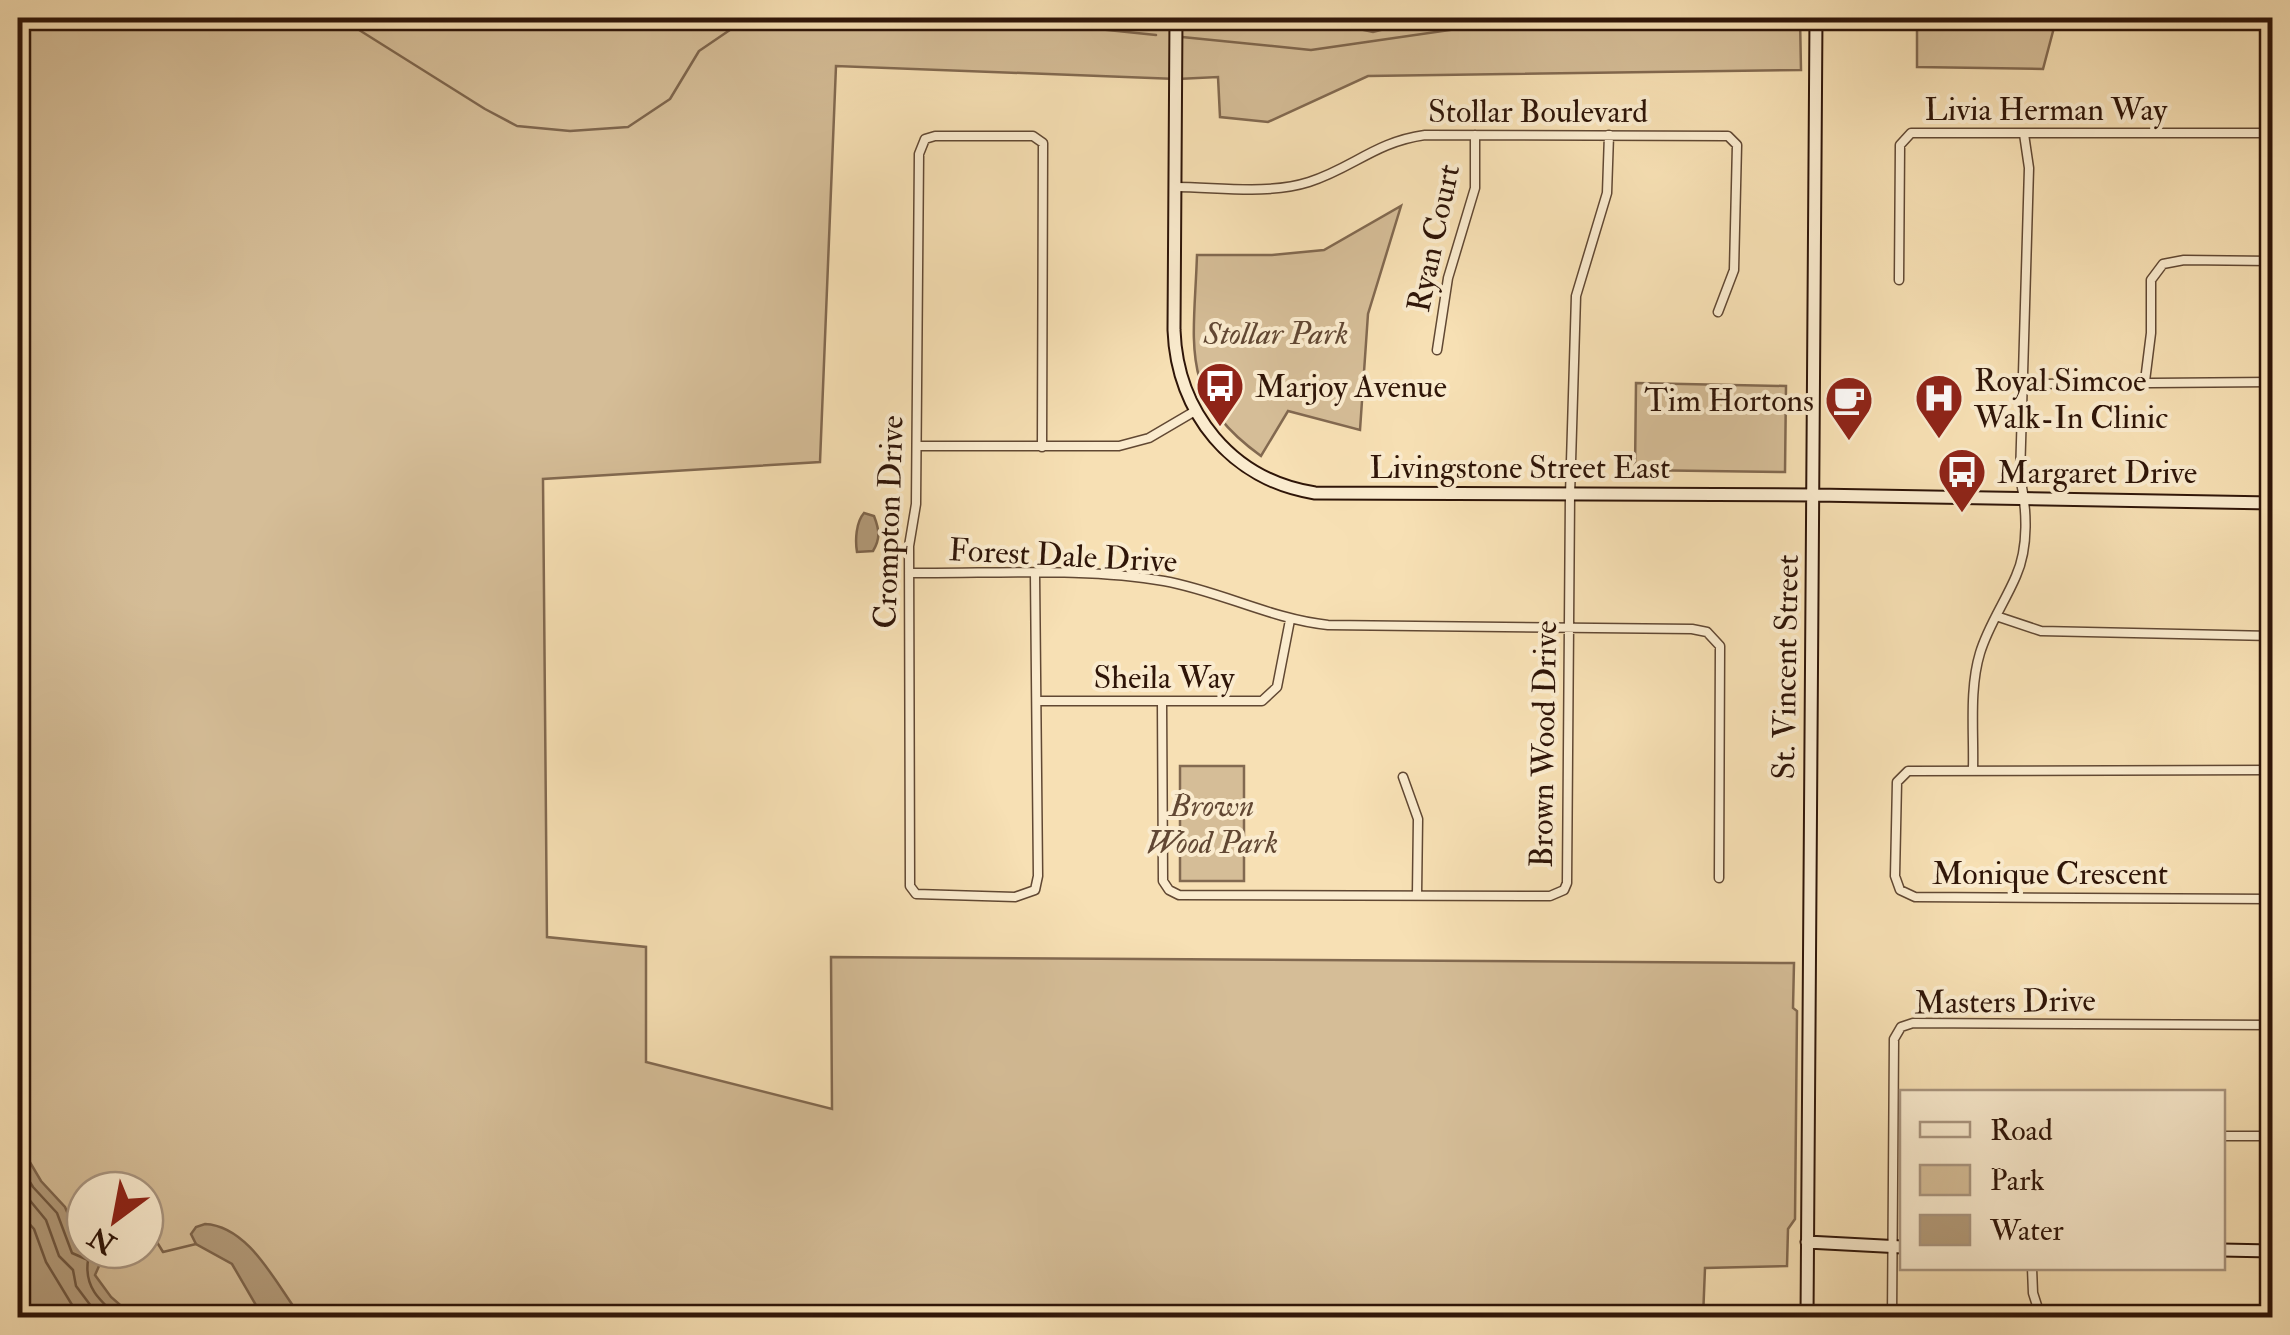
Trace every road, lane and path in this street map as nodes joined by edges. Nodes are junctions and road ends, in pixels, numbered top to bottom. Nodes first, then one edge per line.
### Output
1 (1176, 18) edge
2 (1816, 18) edge
3 (2024, 134) junction
4 (2272, 134) edge
5 (1476, 135) junction
6 (1609, 135) junction
7 (1175, 186) junction
8 (2272, 261) edge
9 (1899, 280) dead end
10 (1718, 312) dead end
11 (1437, 350) dead end
12 (2145, 381) junction
13 (2272, 382) edge
14 (2024, 384) junction
15 (1195, 412) junction
16 (916, 446) junction
17 (1042, 447) junction
18 (1570, 495) junction
19 (1815, 495) junction
20 (2024, 498) junction
21 (2272, 503) edge
22 (909, 573) junction
23 (1035, 574) junction
24 (1996, 616) junction
25 (1290, 620) junction
26 (1569, 629) junction
27 (2272, 636) edge
28 (1037, 702) junction
29 (1162, 702) junction
30 (1973, 769) junction
31 (2272, 770) edge
32 (1403, 777) dead end
33 (1720, 878) dead end
34 (1417, 894) junction
35 (2272, 899) edge
36 (2272, 1025) edge
37 (1892, 1134) junction
38 (1900, 1134) edge
39 (2225, 1136) edge
40 (2272, 1136) edge
41 (1807, 1242) junction
42 (1896, 1247) edge
43 (2225, 1250) edge
44 (2272, 1250) edge
45 (2032, 1270) edge
46 (1807, 1318) edge
47 (1892, 1318) edge
48 (2041, 1318) edge

1 - 7 street, Livingstone Street East
2 - 19 street, St. Vincent Street
3 - 4 street, Livia Herman Way
3 - 9 street, Livia Herman Way
3 - 14 street
5 - 6 street, Stollar Boulevard
5 - 7 street, Stollar Boulevard
5 - 11 street, Ryan Court
6 - 10 street, Stollar Boulevard
6 - 18 street, Brown Wood Drive
7 - 15 street, Livingstone Street East
8 - 12 street
12 - 13 street
12 - 14 street
14 - 20 street
15 - 17 street
15 - 18 street, Livingstone Street East
16 - 17 street
16 - 17 street, Crompton Drive
16 - 22 street, Crompton Drive
18 - 19 street, Livingstone Street East
18 - 26 street, Brown Wood Drive
19 - 20 street, Livingstone Street East
19 - 41 street, St. Vincent Street
20 - 21 street, Livingstone Street East
20 - 24 street
22 - 23 street, Forest Dale Drive
22 - 28 street, Crompton Drive
23 - 25 street, Forest Dale Drive
23 - 28 street, Crompton Drive
24 - 27 street
24 - 30 street
25 - 26 street, Forest Dale Drive
25 - 29 street, Sheila Way
26 - 33 street, Forest Dale Drive
26 - 34 street, Brown Wood Drive
28 - 29 street, Sheila Way
29 - 34 street, Brown Wood Drive
30 - 31 street, Monique Crescent
30 - 35 street, Monique Crescent
32 - 34 street
36 - 37 street, Masters Drive
37 - 38 street
37 - 42 street, Masters Drive
39 - 40 street
41 - 42 street
41 - 46 street, St. Vincent Street
42 - 47 street, Masters Drive
43 - 44 street
45 - 48 street

